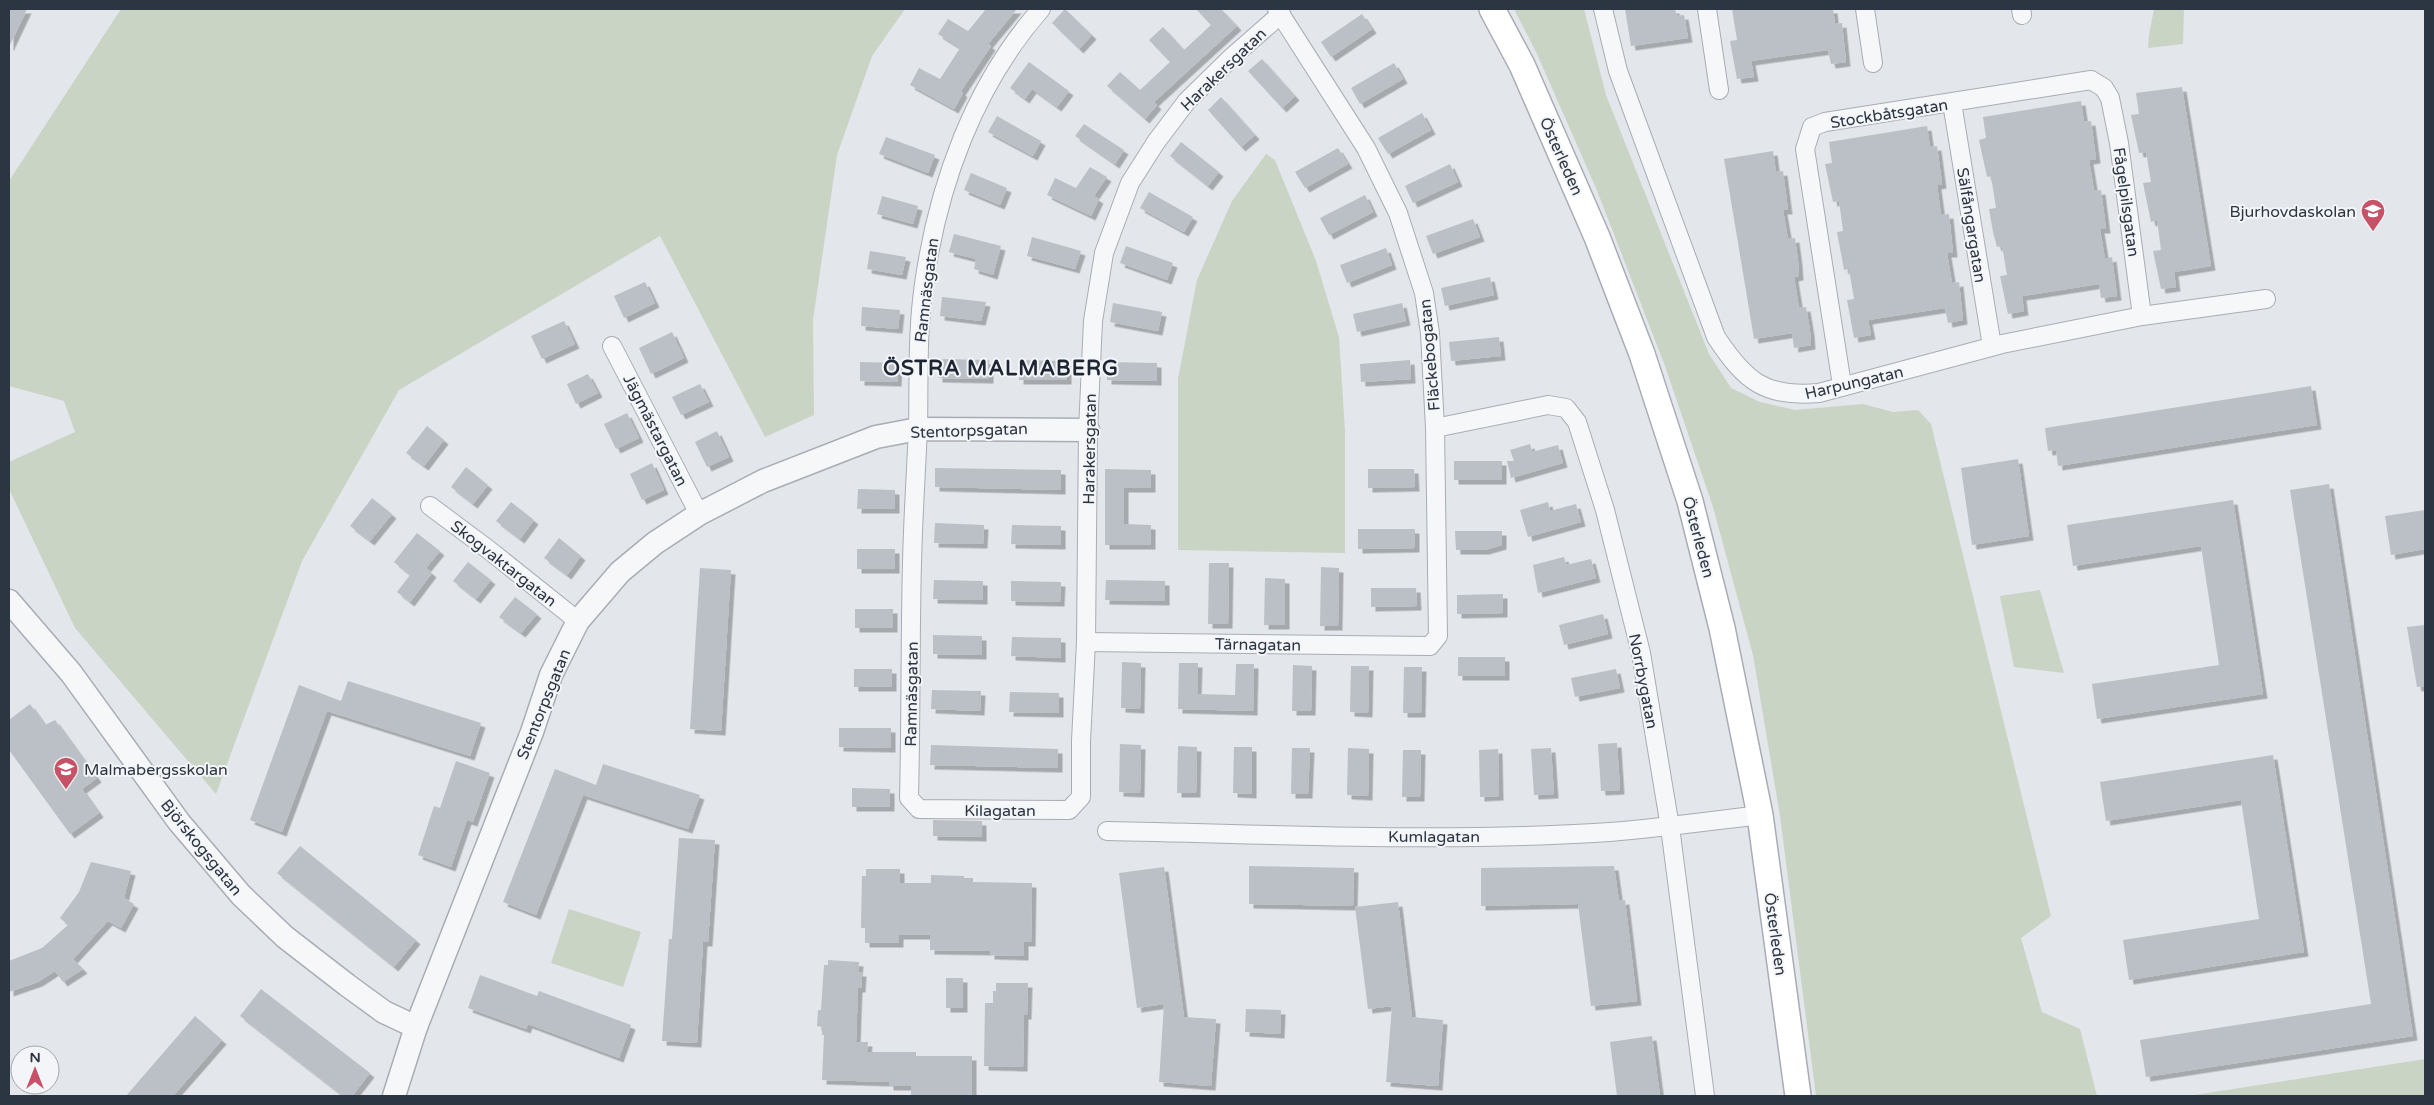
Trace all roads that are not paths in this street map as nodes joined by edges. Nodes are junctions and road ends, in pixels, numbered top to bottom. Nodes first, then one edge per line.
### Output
1 (1041, 9) edge
2 (1492, 9) edge
3 (1602, 9) edge
4 (1707, 9) edge
5 (1865, 9) edge
6 (1279, 11) edge
7 (1873, 63) dead end
8 (2104, 89) joint
9 (1719, 90) dead end
10 (1952, 103) junction
11 (2266, 299) dead end
12 (2142, 316) junction
13 (612, 346) dead end
14 (1992, 346) junction
15 (1842, 386) junction
16 (1435, 428) junction
17 (918, 429) junction
18 (1088, 430) junction
19 (430, 506) dead end
20 (699, 514) junction
21 (9, 601) edge
22 (578, 621) junction
23 (1086, 642) junction
24 (1430, 646) joint
25 (1080, 798) joint
26 (916, 806) joint
27 (1760, 815) junction
28 (1670, 827) junction
29 (1107, 831) dead end
30 (416, 1027) junction
31 (394, 1096) edge
32 (1705, 1096) edge
33 (1798, 1096) edge

1 - 17 street, Ramnäsgatan
2 - 27 main road, Österleden
3 - 15 street, Harpungatan
4 - 9 street
5 - 7 street
6 - 16 street, Fläckebogatan
6 - 18 street, Harakersgatan
8 - 10 street, Stockbåtsgatan
8 - 12 street, Fågelpilsgatan
10 - 14 street, Sälfångargatan
10 - 15 street, Stockbåtsgatan
11 - 12 street, Harpungatan
12 - 14 street, Harpungatan
13 - 20 street, Jägmästargatan
14 - 15 street, Harpungatan
16 - 24 street, Fläckebogatan
16 - 28 street, Norrbygatan
17 - 18 street, Stentorpsgatan
17 - 20 street, Stentorpsgatan
17 - 26 street, Ramnäsgatan
18 - 23 street, Harakersgatan
19 - 22 street, Skogvaktargatan
20 - 22 street, Stentorpsgatan
21 - 30 street, Björskogsgatan
22 - 30 street, Stentorpsgatan
23 - 24 street, Tärnagatan
23 - 25 street, Harakersgatan
25 - 26 street, Kilagatan
27 - 28 street, Kumlagatan
27 - 33 main road, Österleden
28 - 29 street, Kumlagatan
28 - 32 street, Norrbygatan
30 - 31 street, Stentorpsgatan

